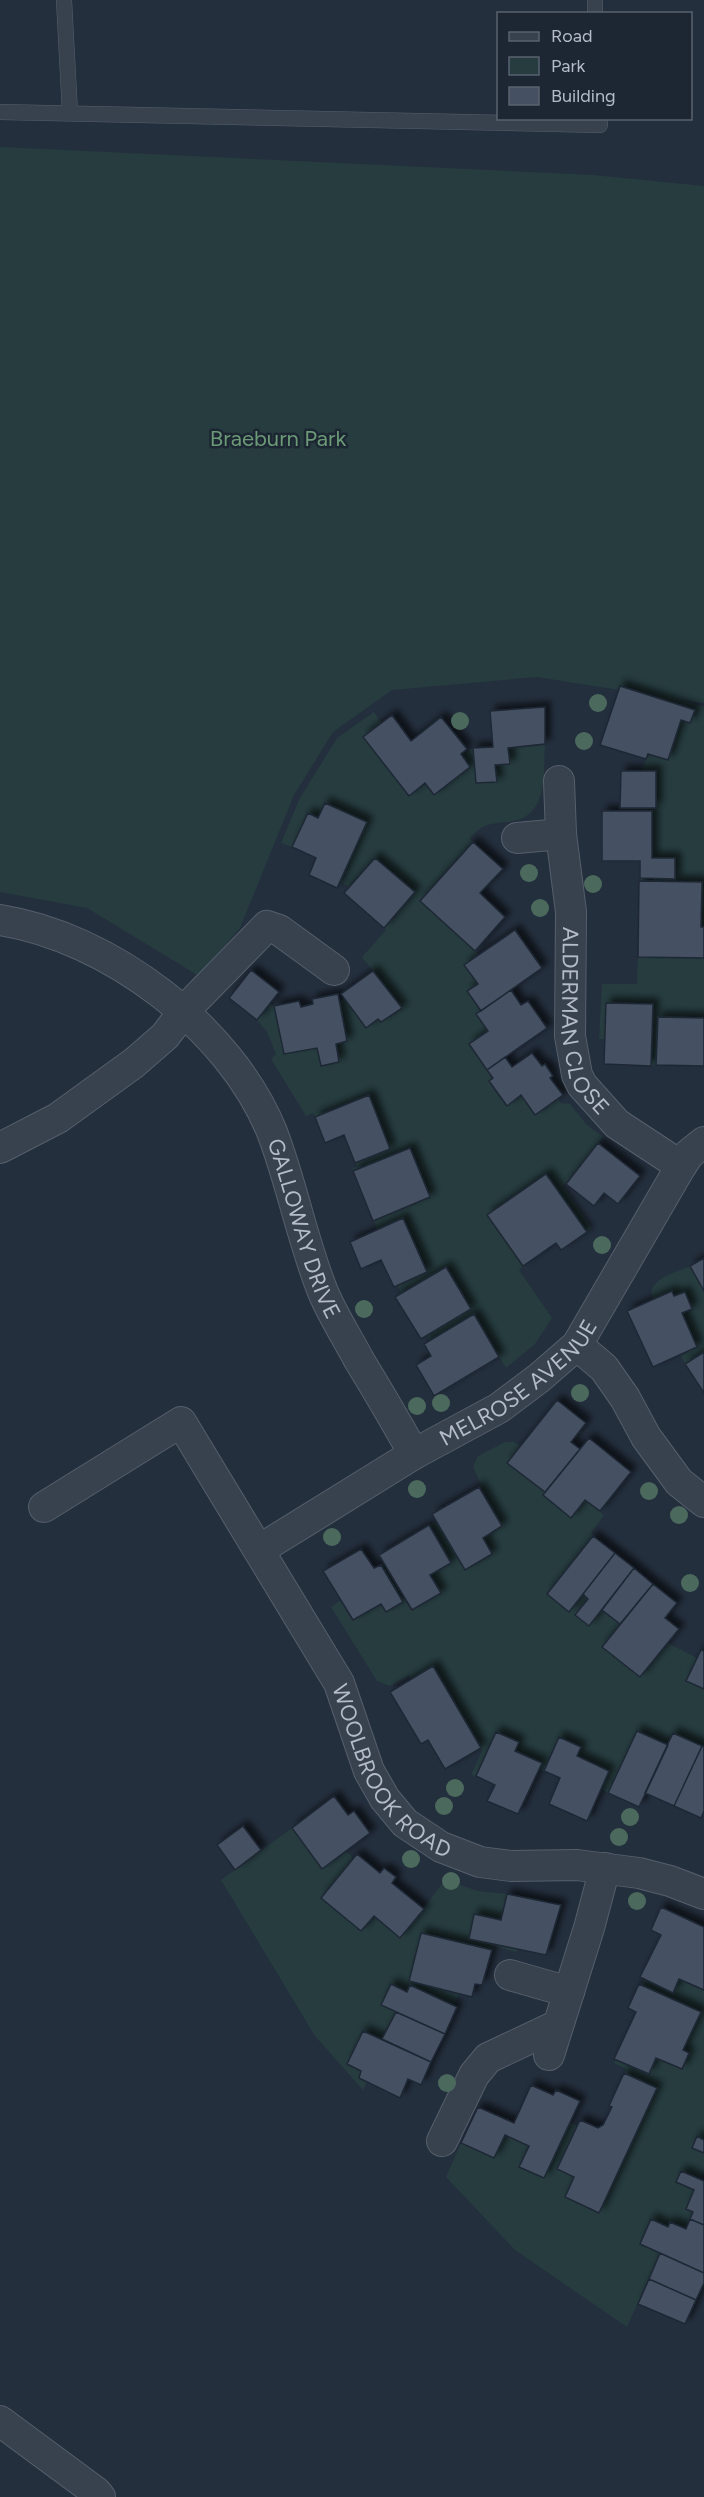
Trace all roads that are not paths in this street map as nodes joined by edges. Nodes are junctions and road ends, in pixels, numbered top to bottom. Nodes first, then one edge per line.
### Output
1 (64, 0) edge
2 (0, 112) edge
3 (70, 113) junction
4 (599, 120) edge
5 (559, 781) dead end
6 (561, 834) junction
7 (517, 838) dead end
8 (0, 920) edge
9 (334, 970) dead end
10 (184, 1011) junction
11 (704, 1142) edge
12 (0, 1148) edge
13 (681, 1166) junction
14 (577, 1346) junction
15 (414, 1454) junction
16 (704, 1502) edge
17 (44, 1507) dead end
18 (259, 1550) junction
19 (605, 1869) junction
20 (704, 1894) edge
21 (510, 1975) dead end
22 (569, 1992) junction
23 (558, 2025) junction
24 (549, 2055) dead end
25 (442, 2141) dead end
26 (0, 2421) edge
27 (100, 2497) edge

1 - 3 lane
2 - 3 lane
3 - 4 lane
5 - 6 street, ALDERMAN CLOSE
6 - 7 street
6 - 13 street, ALDERMAN CLOSE
8 - 10 street, GALLOWAY DRIVE
9 - 10 street
10 - 12 street
10 - 15 street, GALLOWAY DRIVE
11 - 13 street, MELROSE AVENUE
13 - 14 street, MELROSE AVENUE
14 - 15 street, MELROSE AVENUE
14 - 16 street
15 - 18 street, MELROSE AVENUE
17 - 18 street, WOOLBROOK ROAD
18 - 19 street, WOOLBROOK ROAD
19 - 20 street, WOOLBROOK ROAD
19 - 22 street
21 - 22 street
22 - 23 street
23 - 24 street
23 - 25 street
26 - 27 street

